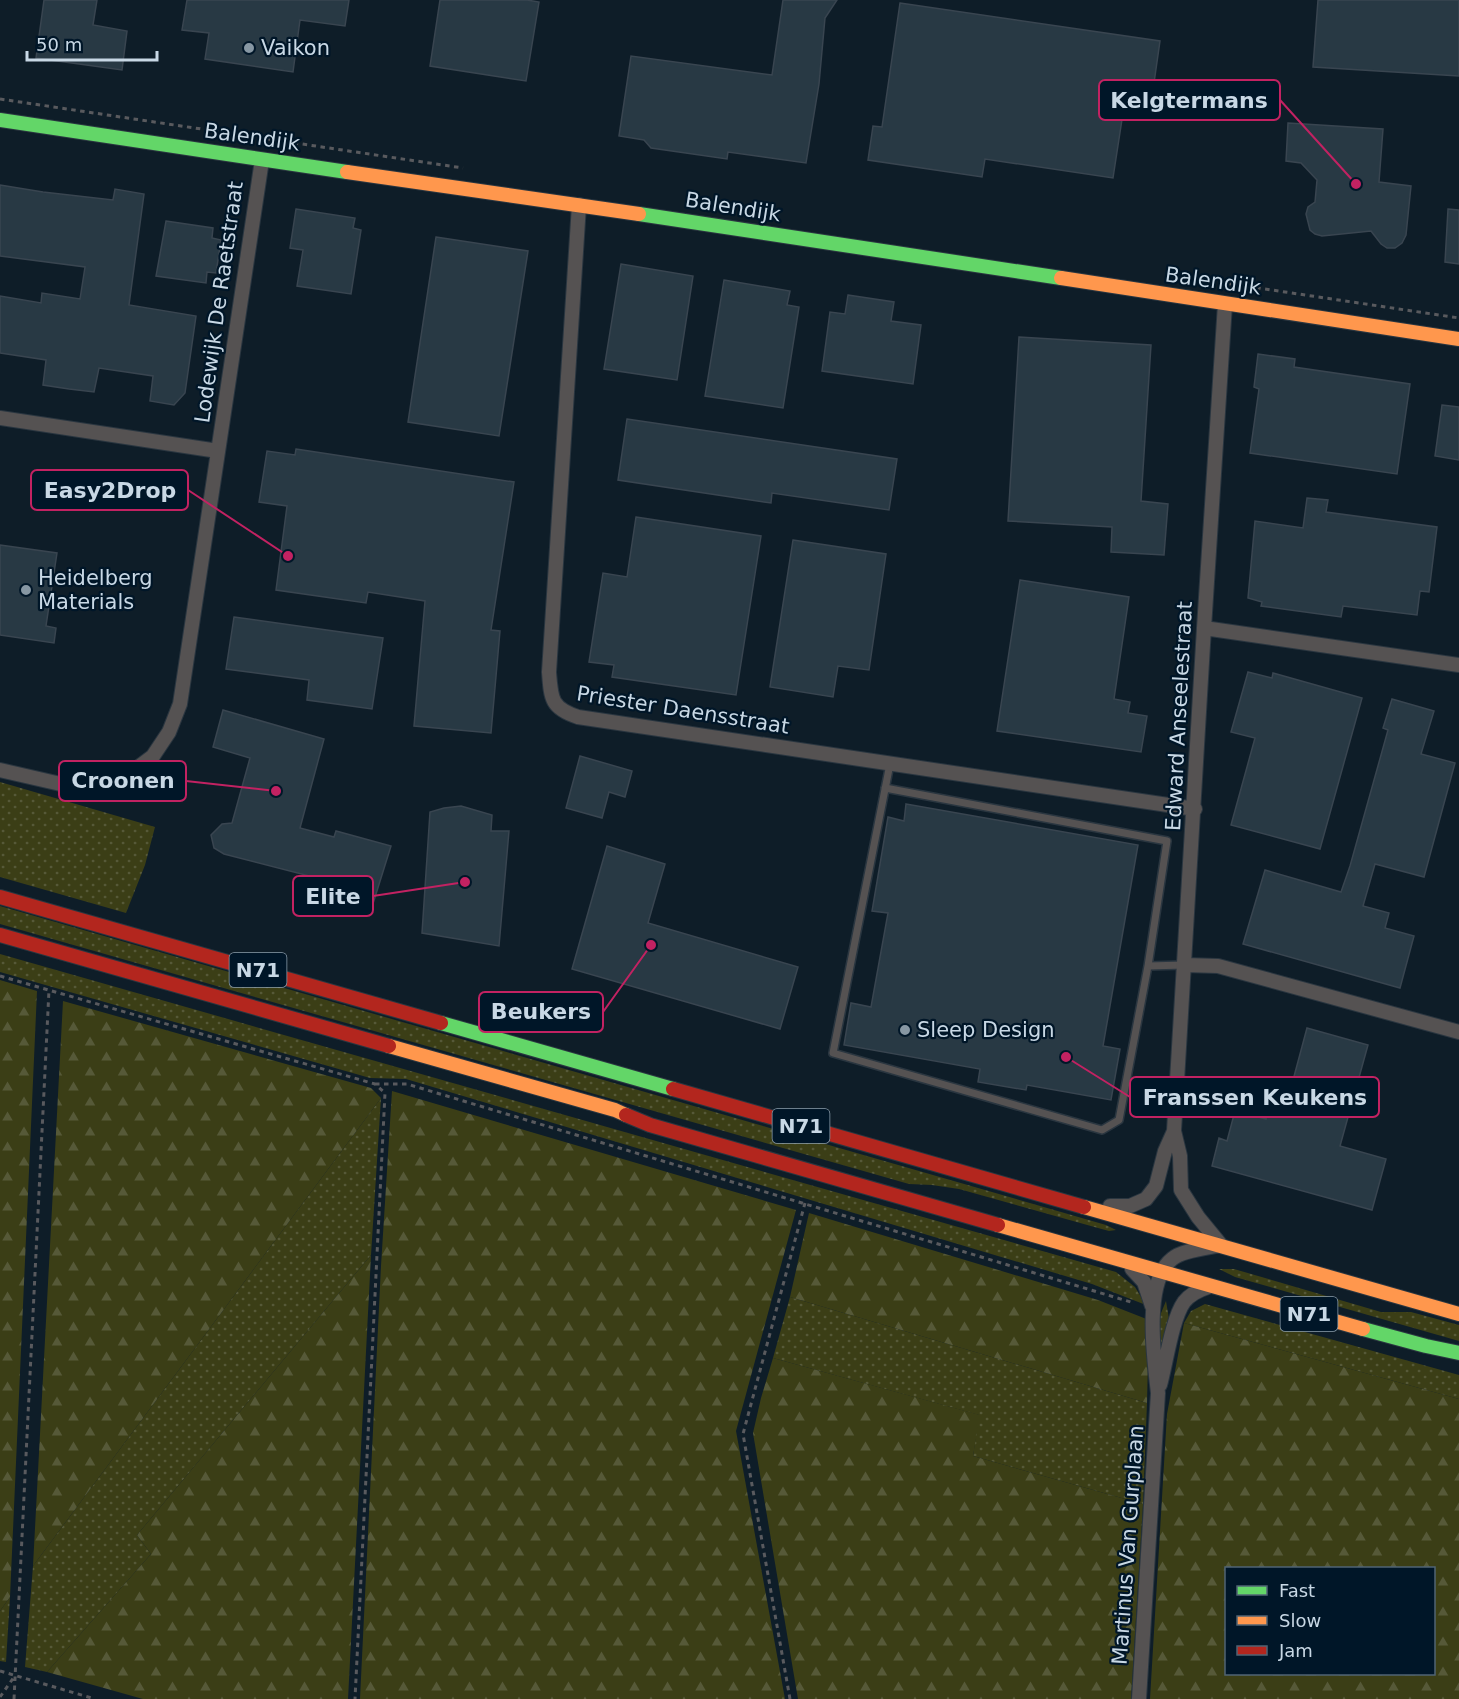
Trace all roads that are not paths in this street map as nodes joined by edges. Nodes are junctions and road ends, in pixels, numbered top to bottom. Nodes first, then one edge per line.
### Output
1 (0, 120) edge
2 (262, 160) junction
3 (579, 205) junction
4 (1226, 304) junction
5 (1459, 339) edge
6 (0, 418) edge
7 (218, 451) junction
8 (1204, 628) junction
9 (1459, 664) edge
10 (890, 764) junction
11 (0, 770) edge
12 (885, 788) junction
13 (1195, 809) junction
14 (0, 897) edge
15 (0, 935) edge
16 (1185, 965) junction
17 (1148, 966) junction
18 (1459, 1032) edge
19 (1174, 1131) junction
20 (1087, 1208) junction
21 (1221, 1245) junction
22 (1117, 1260) junction
23 (1160, 1272) junction
24 (1209, 1286) junction
25 (1153, 1309) junction
26 (1459, 1314) edge
27 (1459, 1353) edge
28 (1158, 1393) junction
29 (1139, 1699) edge

1 - 2 main road, Balendijk
2 - 3 main road, Balendijk
2 - 7 street, Lodewijk De Raetstraat
3 - 4 main road, Balendijk
3 - 10 street, Priester Daensstraat
4 - 5 main road, Balendijk
4 - 8 street, Edward Anseelestraat
6 - 7 street, Lodewijk De Raetstraat
7 - 11 street, Lodewijk De Raetstraat
8 - 9 street
8 - 13 street, Edward Anseelestraat
10 - 12 lane
10 - 13 street, Priester Daensstraat
12 - 17 lane
12 - 17 lane
13 - 16 street, Edward Anseelestraat
14 - 20 main road, N71
15 - 22 main road, N71
16 - 17 lane
16 - 18 street
16 - 19 street, Edward Anseelestraat
19 - 20 street, Edward Anseelestraat
19 - 21 street, Edward Anseelestraat
20 - 21 main road, N71
21 - 23 street
21 - 26 main road, N71
22 - 23 main road, N71
22 - 25 street, Martinus Van Gurplaan
23 - 24 main road, N71
23 - 25 street, Martinus Van Gurplaan
24 - 27 main road, N71
24 - 28 street, Martinus Van Gurplaan
25 - 28 street, Martinus Van Gurplaan
28 - 29 street, Martinus Van Gurplaan

